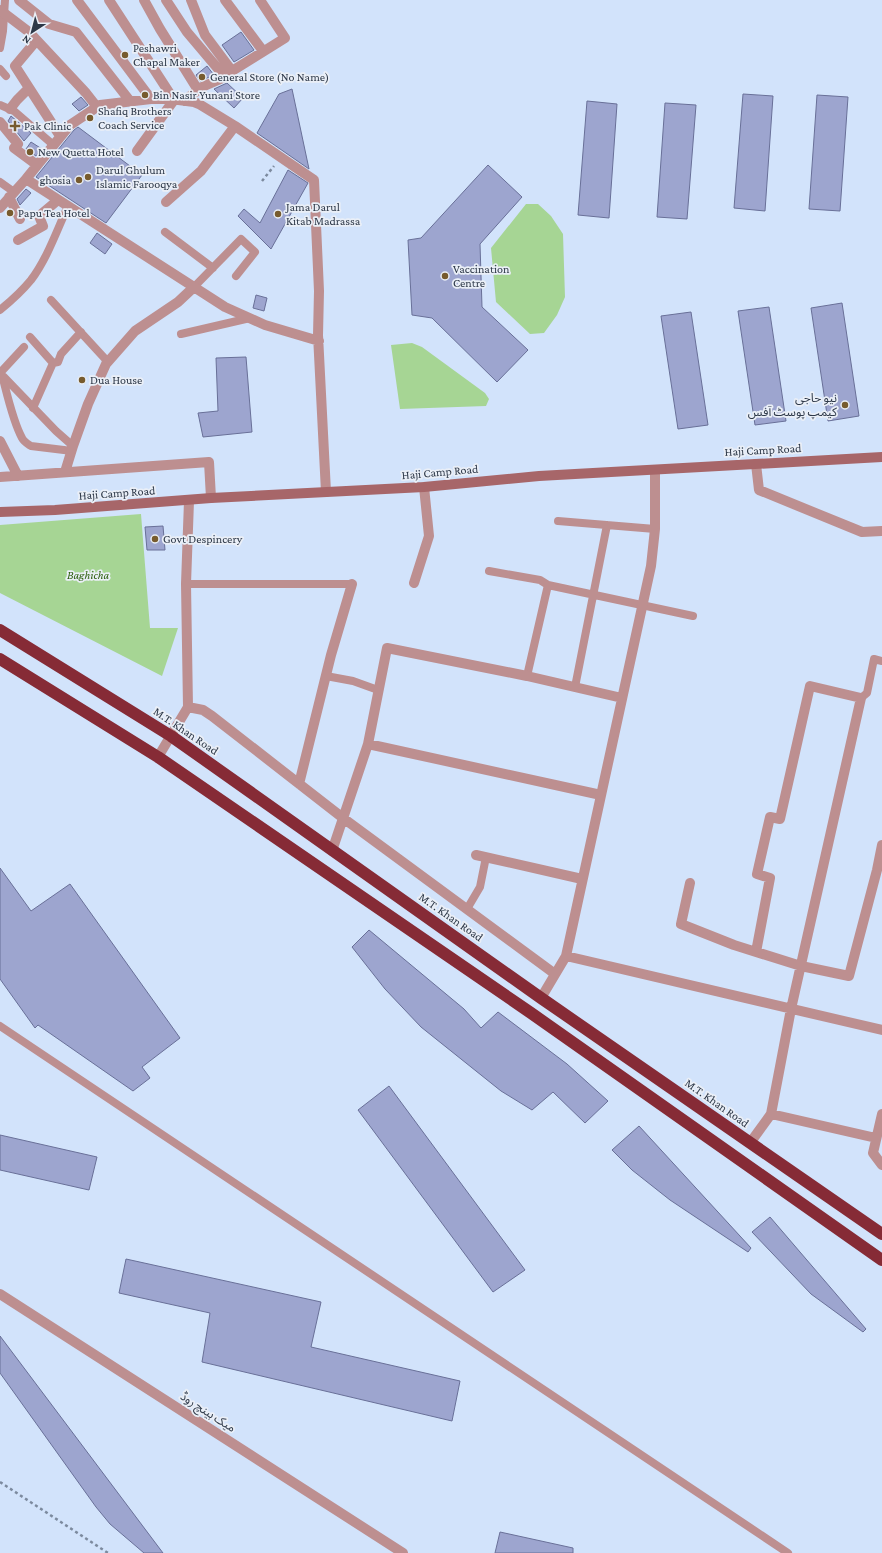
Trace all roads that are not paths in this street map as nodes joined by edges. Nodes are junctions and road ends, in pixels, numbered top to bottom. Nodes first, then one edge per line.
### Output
1 (6, 0) edge
2 (19, 0) edge
3 (77, 0) edge
4 (109, 0) edge
5 (144, 0) edge
6 (166, 0) edge
7 (191, 0) edge
8 (225, 0) edge
9 (260, 0) edge
10 (2, 12) edge
11 (36, 40) junction
12 (0, 48) edge
13 (263, 51) junction
14 (0, 69) edge
15 (228, 74) junction
16 (6, 76) dead end
17 (29, 88) junction
18 (198, 90) junction
19 (151, 99) junction
20 (179, 100) junction
21 (130, 101) junction
22 (6, 108) edge
23 (97, 108) junction
24 (0, 121) edge
25 (235, 126) junction
26 (60, 136) junction
27 (52, 146) junction
28 (137, 151) dead end
29 (37, 165) junction
30 (26, 179) junction
31 (0, 182) edge
32 (11, 195) junction
33 (58, 200) junction
34 (166, 202) dead end
35 (68, 206) junction
36 (0, 208) edge
37 (20, 219) dead end
38 (165, 232) dead end
39 (18, 240) dead end
40 (213, 268) junction
41 (236, 276) dead end
42 (194, 287) junction
43 (51, 300) dead end
44 (0, 310) edge
45 (250, 318) junction
46 (81, 332) junction
47 (181, 334) dead end
48 (30, 337) dead end
49 (318, 341) junction
50 (24, 346) dead end
51 (108, 362) junction
52 (53, 363) junction
53 (1, 374) edge
54 (33, 408) junction
55 (0, 441) edge
56 (72, 448) junction
57 (882, 457) edge
58 (756, 464) junction
59 (655, 470) junction
60 (65, 472) junction
61 (18, 476) junction
62 (0, 477) edge
63 (424, 487) junction
64 (326, 492) junction
65 (211, 498) junction
66 (189, 501) junction
67 (0, 512) edge
68 (558, 521) dead end
69 (607, 525) junction
70 (655, 529) junction
71 (882, 531) edge
72 (489, 571) dead end
73 (414, 583) dead end
74 (186, 584) junction
75 (352, 584) joint
76 (548, 585) junction
77 (593, 596) junction
78 (642, 606) junction
79 (693, 616) dead end
80 (0, 630) edge
81 (0, 659) edge
82 (882, 661) edge
83 (326, 676) junction
84 (527, 676) junction
85 (575, 687) junction
86 (378, 690) junction
87 (622, 698) junction
88 (861, 698) junction
89 (188, 707) junction
90 (171, 736) junction
91 (368, 744) junction
92 (158, 757) junction
93 (300, 784) junction
94 (601, 795) junction
95 (343, 818) junction
96 (882, 845) edge
97 (332, 851) junction
98 (481, 856) joint
99 (582, 879) junction
100 (690, 883) dead end
101 (467, 909) junction
102 (756, 952) junction
103 (566, 956) junction
104 (801, 966) junction
105 (555, 974) junction
106 (541, 998) junction
107 (791, 1009) junction
108 (0, 1026) edge
109 (882, 1030) edge
110 (771, 1114) junction
111 (882, 1114) edge
112 (876, 1138) junction
113 (750, 1143) junction
114 (882, 1166) edge
115 (882, 1234) edge
116 (882, 1260) edge
117 (0, 1294) edge
118 (403, 1553) edge
119 (788, 1553) edge

1 - 10 lane
2 - 21 street
3 - 19 street
4 - 20 street
5 - 18 street
6 - 15 street
7 - 15 street
8 - 13 street
9 - 13 street
10 - 11 street
10 - 12 lane
11 - 17 street
11 - 23 street
13 - 15 street
14 - 16 lane
15 - 18 street
17 - 22 street
17 - 26 street
18 - 20 street
19 - 20 street
19 - 21 street
20 - 25 street
20 - 28 street
21 - 23 street
22 - 24 street
22 - 27 lane
23 - 26 street
24 - 29 street
25 - 34 street
25 - 49 street
26 - 27 street
27 - 29 street
29 - 30 street
30 - 32 street
30 - 33 street
31 - 32 lane
32 - 36 street
32 - 37 street
33 - 35 street
33 - 39 street
35 - 42 street
35 - 44 lane
38 - 40 lane
40 - 41 lane
40 - 42 lane
42 - 45 street
42 - 51 street
43 - 46 lane
45 - 47 lane
45 - 49 street
46 - 51 lane
46 - 52 lane
48 - 52 lane
49 - 64 street
50 - 53 lane
51 - 56 street
52 - 54 lane
53 - 54 lane
53 - 56 lane
54 - 56 lane
55 - 61 street
56 - 60 street
57 - 58 street, Haji Camp Road
58 - 59 street, Haji Camp Road
58 - 71 street
59 - 63 street, Haji Camp Road
59 - 70 street
60 - 61 street
60 - 65 street
61 - 62 street
63 - 64 street, Haji Camp Road
63 - 73 street
64 - 65 street, Haji Camp Road
65 - 66 street, Haji Camp Road
66 - 67 street, Haji Camp Road
66 - 74 street
68 - 69 lane
69 - 70 lane
69 - 77 lane
70 - 78 street
72 - 76 lane
74 - 75 lane
74 - 89 street
75 - 83 street
76 - 77 lane
76 - 84 lane
77 - 78 lane
77 - 85 lane
78 - 79 lane
78 - 87 street
80 - 90 highway, M.T. Khan Road
81 - 92 highway
82 - 88 lane
83 - 86 lane
83 - 93 street
84 - 85 street
84 - 86 street
85 - 87 street
86 - 91 street
87 - 94 street
88 - 102 street
88 - 104 street
89 - 90 street
89 - 93 street
90 - 92 street
90 - 97 highway, M.T. Khan Road
91 - 94 street
91 - 95 street
92 - 116 highway
93 - 95 street
94 - 99 street
95 - 97 street
95 - 101 street
96 - 104 street
97 - 106 highway, M.T. Khan Road
98 - 99 street
98 - 101 lane
99 - 103 street
100 - 102 street
101 - 105 street
102 - 104 street
103 - 105 street
103 - 107 street
104 - 107 street
105 - 106 street
106 - 113 highway, M.T. Khan Road
107 - 109 street
107 - 110 street
108 - 119 lane
110 - 112 street
110 - 113 street
111 - 112 street
112 - 114 street
113 - 115 highway, M.T. Khan Road
117 - 118 street, میک ہینچ روڈ

